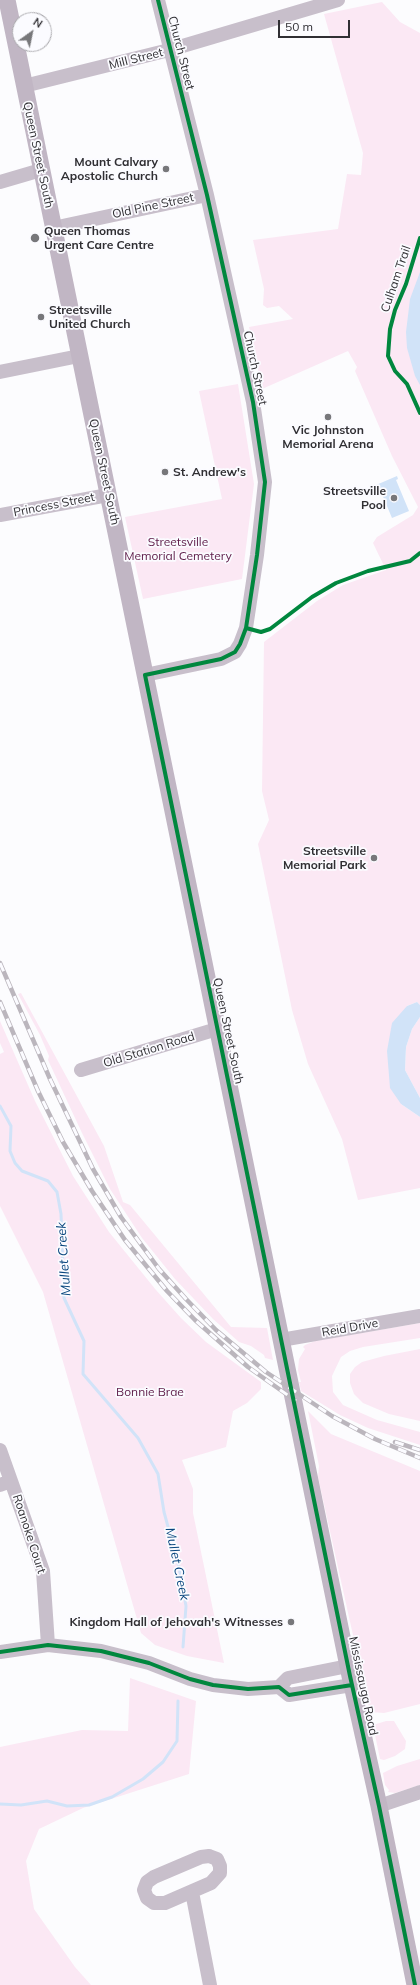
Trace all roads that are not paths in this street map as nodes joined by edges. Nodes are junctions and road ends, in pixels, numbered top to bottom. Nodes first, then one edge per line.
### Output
1 (7, 0) edge
2 (158, 0) edge
3 (338, 0) edge
4 (312, 4) edge
5 (169, 50) junction
6 (24, 86) junction
7 (41, 170) junction
8 (0, 182) edge
9 (207, 195) junction
10 (53, 228) junction
11 (79, 356) junction
12 (0, 372) edge
13 (108, 495) junction
14 (0, 515) edge
15 (145, 675) junction
16 (218, 1029) junction
17 (81, 1070) dead end
18 (420, 1316) edge
19 (281, 1340) junction
20 (293, 1391) joint
21 (0, 1450) edge
22 (6, 1483) edge
23 (48, 1645) junction
24 (0, 1652) edge
25 (348, 1666) junction
26 (352, 1685) junction
27 (279, 1687) junction
28 (420, 1792) edge
29 (380, 1806) junction
30 (192, 1892) junction
31 (210, 1985) edge
32 (415, 1985) edge

1 - 6 main road, Queen Street South
2 - 5 street, Church Street
3 - 4 street, Mill Street
4 - 5 street, Mill Street
5 - 6 street, Mill Street
5 - 9 street, Church Street
6 - 7 main road, Queen Street South
7 - 8 street
7 - 10 main road, Queen Street South
9 - 10 street, Old Pine Street
9 - 15 street, Church Street
10 - 11 main road, Queen Street South
11 - 12 street
11 - 13 main road, Queen Street South
13 - 14 street, Princess Street
13 - 15 main road, Queen Street South
15 - 16 main road, Queen Street South
16 - 17 street, Old Station Road
16 - 19 main road, Queen Street South
18 - 19 street, Reid Drive
19 - 20 main road, Queen Street South
20 - 25 main road, Mississauga Road
21 - 22 street, Roanoke Court
22 - 23 street, Roanoke Court
23 - 24 street
23 - 27 street
25 - 26 main road, Mississauga Road
25 - 27 street
26 - 27 street
26 - 29 main road, Mississauga Road
28 - 29 street
29 - 32 main road, Mississauga Road
30 - 30 street
30 - 31 street

